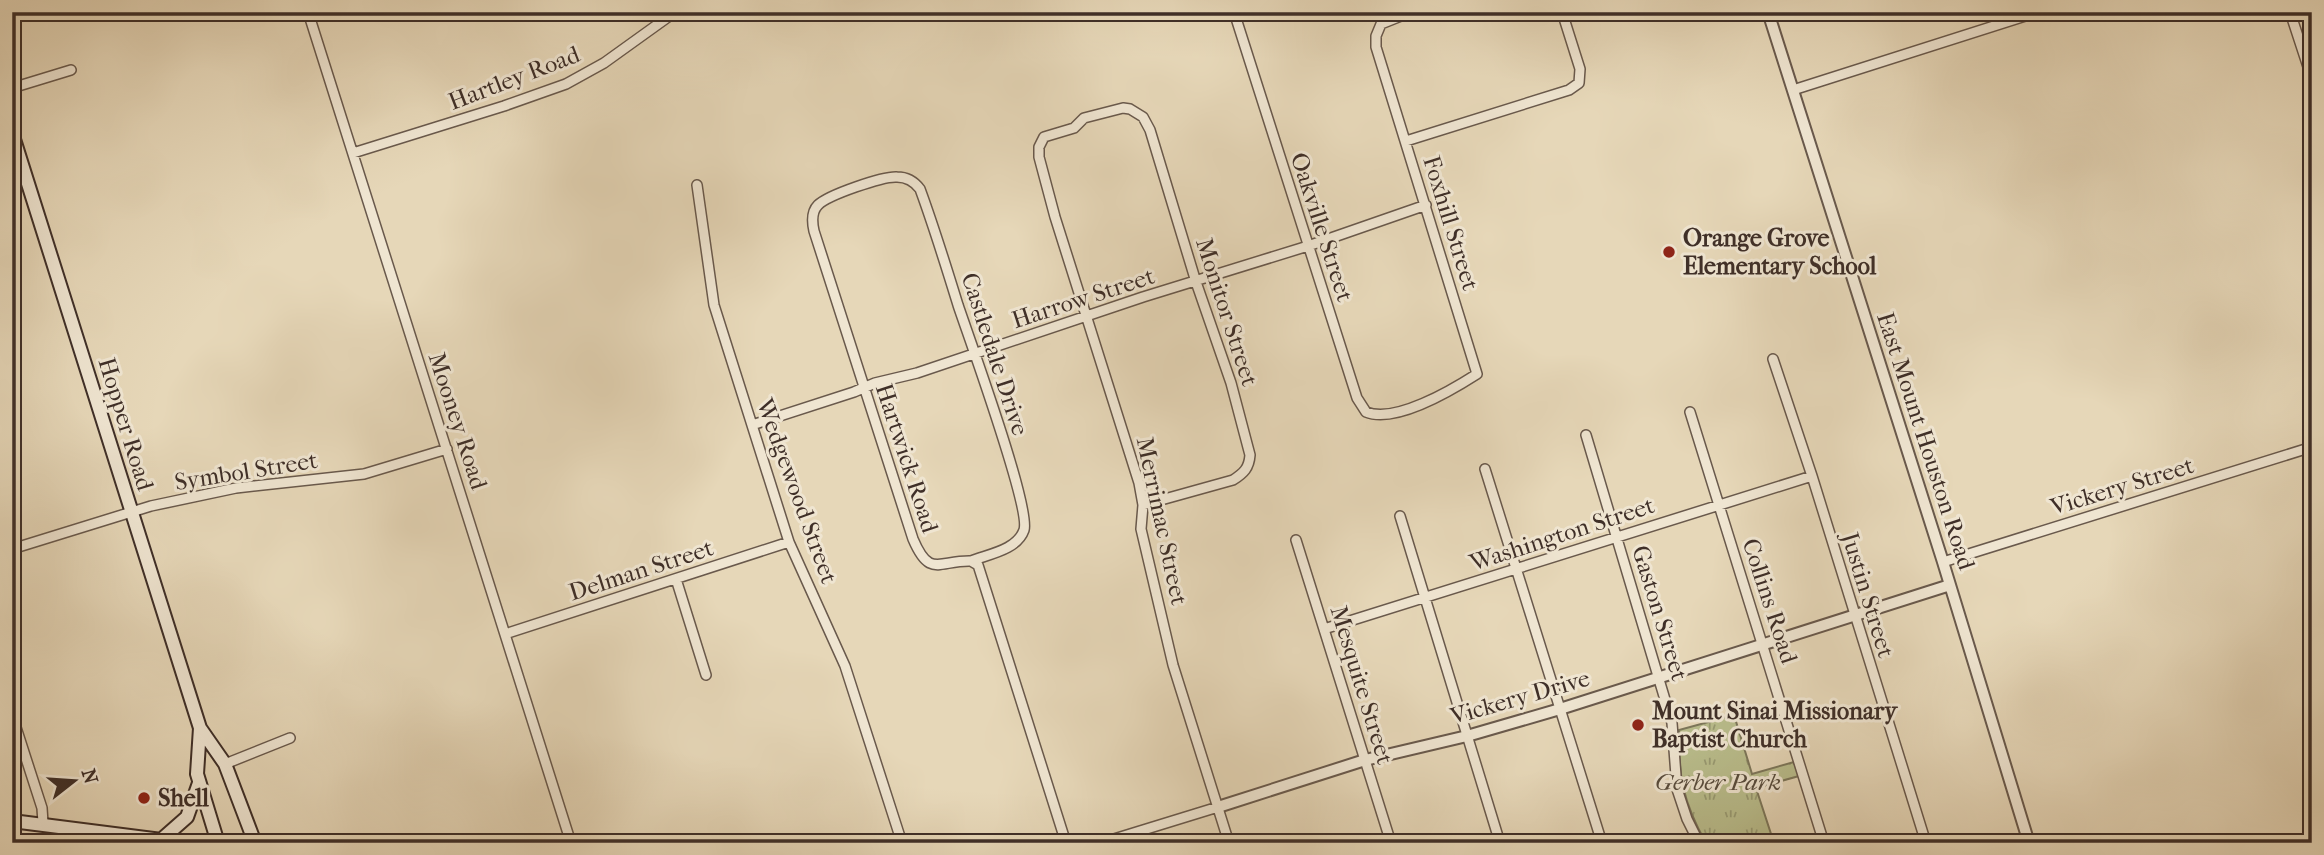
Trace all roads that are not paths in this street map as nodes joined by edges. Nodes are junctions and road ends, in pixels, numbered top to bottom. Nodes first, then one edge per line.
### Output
1 (307, 12) edge
2 (675, 12) edge
3 (1234, 12) edge
4 (1411, 12) edge
5 (1562, 12) edge
6 (1768, 12) edge
7 (2038, 12) edge
8 (2290, 12) edge
9 (71, 70) dead end
10 (2312, 79) edge
11 (12, 88) edge
12 (1793, 90) junction
13 (1090, 117) joint
14 (12, 133) edge
15 (1406, 141) junction
16 (353, 153) junction
17 (866, 184) joint
18 (697, 185) dead end
19 (1426, 205) junction
20 (1308, 246) junction
21 (1196, 282) junction
22 (1087, 316) junction
23 (974, 353) junction
24 (1773, 359) dead end
25 (863, 388) junction
26 (1407, 408) joint
27 (1690, 412) dead end
28 (752, 425) junction
29 (1586, 435) dead end
30 (2312, 447) edge
31 (447, 449) junction
32 (1485, 469) dead end
33 (1812, 476) junction
34 (1143, 505) junction
35 (1719, 505) junction
36 (132, 512) junction
37 (1400, 516) dead end
38 (1617, 537) junction
39 (1296, 540) dead end
40 (789, 541) junction
41 (12, 549) edge
42 (971, 561) junction
43 (1943, 562) junction
44 (1517, 569) junction
45 (676, 579) junction
46 (1950, 585) junction
47 (1425, 598) junction
48 (1855, 615) junction
49 (1324, 629) junction
50 (505, 634) junction
51 (1763, 644) junction
52 (706, 675) dead end
53 (1659, 677) junction
54 (1560, 709) junction
55 (12, 715) edge
56 (200, 728) junction
57 (1467, 736) junction
58 (290, 738) dead end
59 (1364, 760) junction
60 (225, 764) junction
61 (199, 782) junction
62 (1218, 807) junction
63 (12, 821) edge
64 (43, 823) junction
65 (162, 839) junction
66 (183, 843) edge
67 (218, 843) edge
68 (255, 843) edge
69 (571, 843) edge
70 (902, 843) edge
71 (1066, 843) edge
72 (1101, 843) edge
73 (1229, 843) edge
74 (1391, 843) edge
75 (1500, 843) edge
76 (1602, 843) edge
77 (1699, 843) edge
78 (1824, 843) edge
79 (1926, 843) edge
80 (2029, 843) edge

1 - 16 street, Mooney Road
2 - 16 street, Hartley Road
3 - 20 street, Oakville Street
4 - 15 street, Foxhill Street
5 - 15 street
6 - 12 street, East Mount Houston Road
7 - 12 street
8 - 10 street
9 - 11 street
12 - 43 street, East Mount Houston Road
13 - 21 street, Monitor Street
13 - 22 street, Merrimac Street
14 - 36 main road, Hopper Road
15 - 19 street, Foxhill Street
16 - 31 street, Mooney Road
17 - 23 street, Castledale Drive
17 - 25 street, Hartwick Road
18 - 28 street, Wedgewood Street
19 - 20 street, Harrow Street
19 - 26 street, Foxhill Street
20 - 21 street, Harrow Street
20 - 26 street, Oakville Street
21 - 22 street, Harrow Street
21 - 34 street, Monitor Street
22 - 23 street, Harrow Street
22 - 34 street, Merrimac Street
23 - 25 street, Harrow Street
23 - 42 street, Castledale Drive
24 - 33 street, Justin Street
25 - 28 street, Harrow Street
25 - 42 street, Hartwick Road
27 - 35 street, Collins Road
28 - 40 street, Wedgewood Street
29 - 38 street, Gaston Street
30 - 43 street, Vickery Street
31 - 36 street, Symbol Street
31 - 50 street, Mooney Road
32 - 44 street
33 - 35 street, Washington Street
33 - 48 street, Justin Street
34 - 62 street, Merrimac Street
35 - 38 street, Washington Street
35 - 51 street, Collins Road
36 - 41 street, Symbol Street
36 - 56 main road, Hopper Road
37 - 47 street
38 - 44 street, Washington Street
38 - 53 street, Gaston Street
39 - 49 street, Mesquite Street
40 - 45 street, Delman Street
40 - 70 street, Wedgewood Street
42 - 71 street
43 - 46 street, East Mount Houston Road
44 - 47 street, Washington Street
44 - 54 street
45 - 50 street, Delman Street
45 - 52 street
46 - 48 street, Vickery Drive
46 - 80 street, East Mount Houston Road
47 - 49 street, Washington Street
47 - 57 street
48 - 51 street, Vickery Drive
48 - 79 street, Justin Street
49 - 59 street, Mesquite Street
50 - 69 street, Mooney Road
51 - 53 street, Vickery Drive
51 - 78 street, Collins Road
53 - 54 street, Vickery Drive
53 - 77 street, Gaston Street
54 - 57 street, Vickery Drive
54 - 76 street
55 - 64 street
56 - 60 main road, Hopper Road
56 - 61 main road, Hopper Road
57 - 59 street, Vickery Drive
57 - 75 street
58 - 60 street
59 - 62 street, Vickery Drive
59 - 74 street, Mesquite Street
60 - 68 main road, Hopper Road
61 - 65 main road
61 - 67 main road, Hopper Road
62 - 72 street, Vickery Drive
62 - 73 street, Merrimac Street
63 - 64 main road
64 - 65 main road
65 - 66 main road

